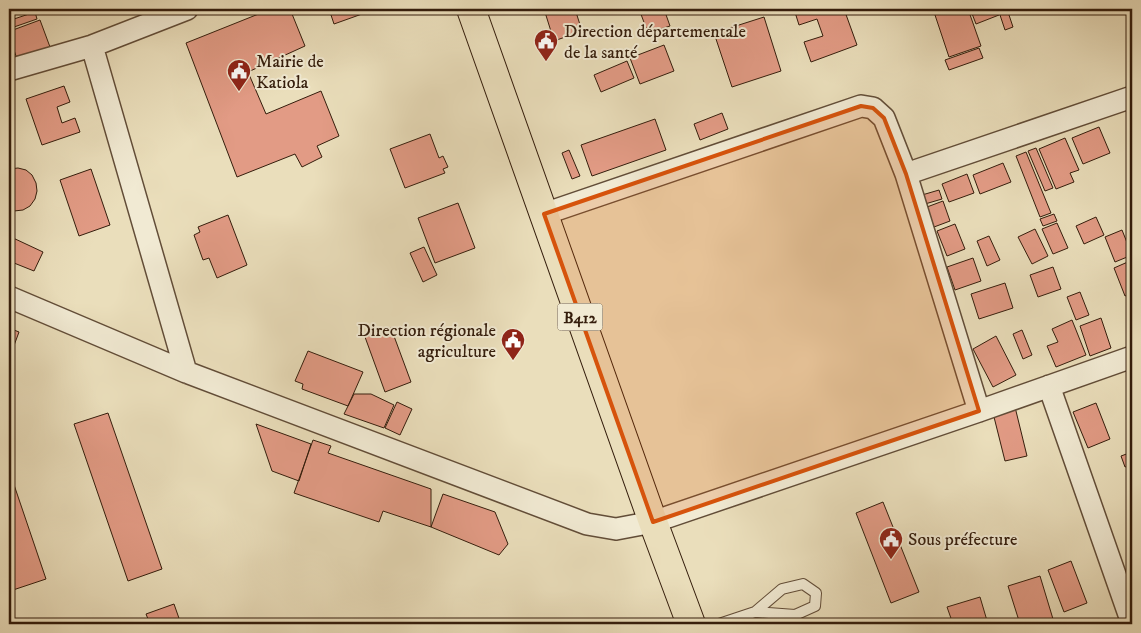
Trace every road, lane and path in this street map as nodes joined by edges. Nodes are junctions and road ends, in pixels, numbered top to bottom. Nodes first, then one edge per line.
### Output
1 (187, 9) edge
2 (471, 9) edge
3 (136, 18) edge
4 (92, 46) junction
5 (9, 70) edge
6 (1132, 97) edge
7 (906, 174) junction
8 (544, 214) junction
9 (9, 297) edge
10 (1132, 357) edge
11 (186, 372) junction
12 (1049, 386) junction
13 (979, 411) junction
14 (653, 522) junction
15 (755, 612) junction
16 (1132, 623) edge
17 (691, 624) edge
18 (719, 624) edge

1 - 3 street
2 - 8 main road, B412
3 - 4 street
4 - 5 street
4 - 11 street
6 - 7 street
7 - 8 street
7 - 13 street
8 - 14 main road, B412
9 - 11 street
10 - 12 street
11 - 14 street
12 - 13 street
12 - 16 street
13 - 14 street
14 - 17 main road, B412
15 - 15 lane
15 - 18 lane

